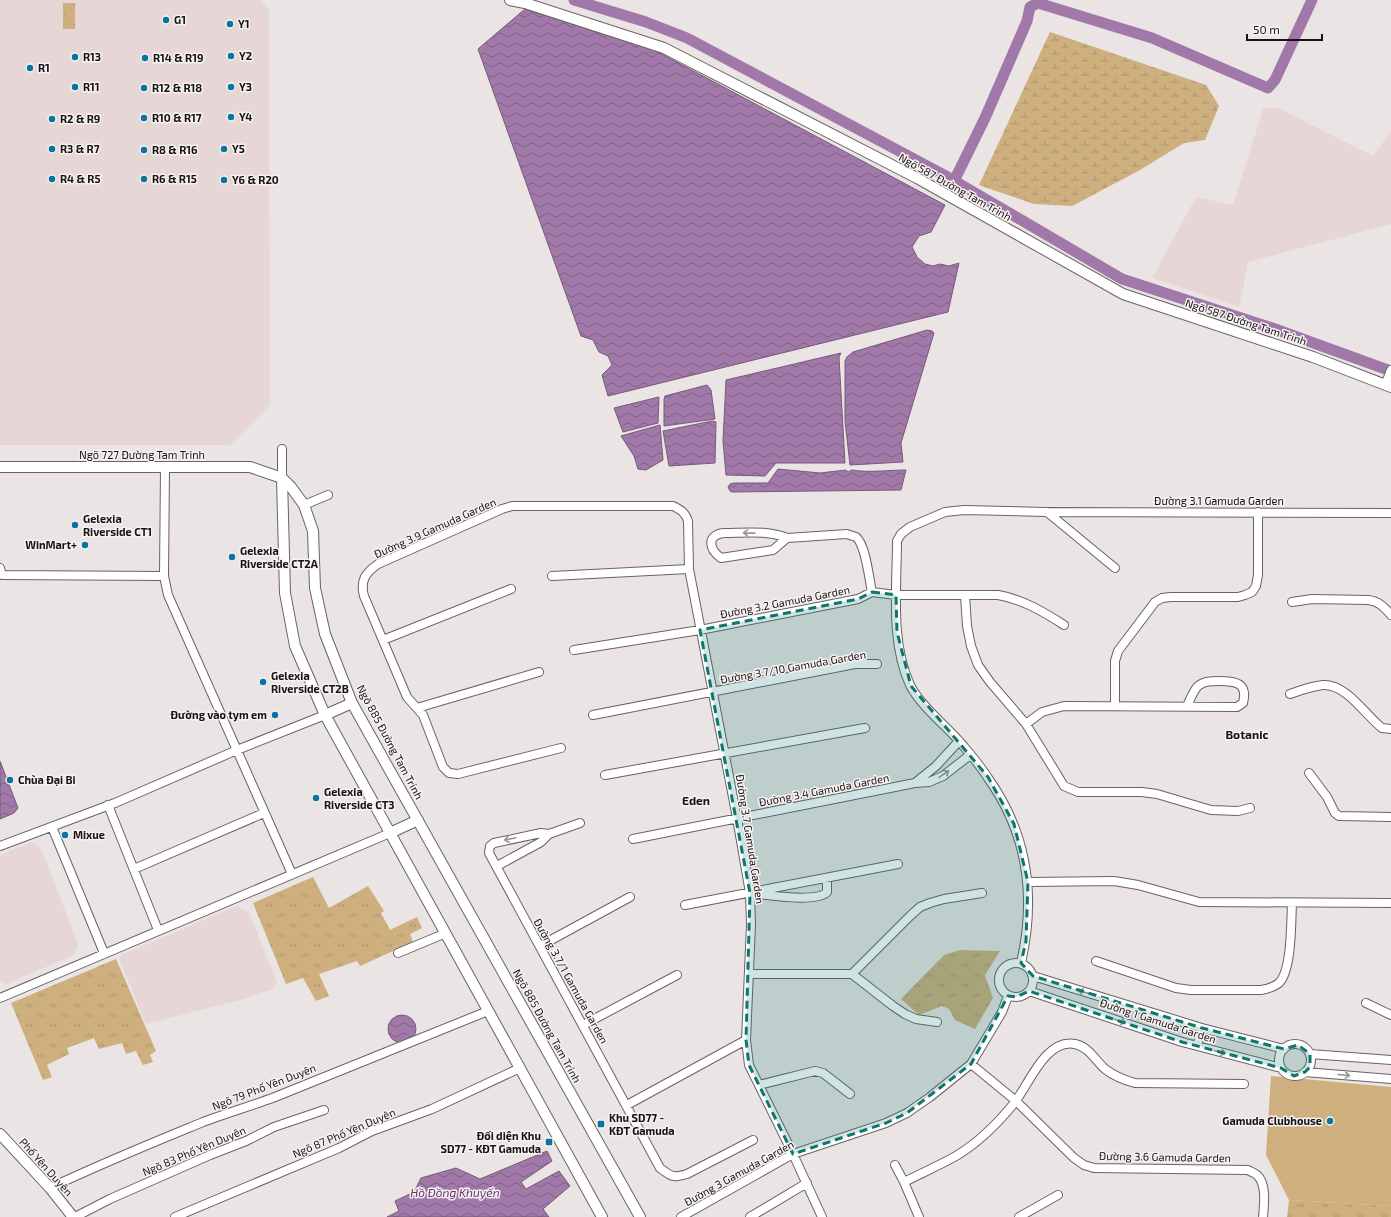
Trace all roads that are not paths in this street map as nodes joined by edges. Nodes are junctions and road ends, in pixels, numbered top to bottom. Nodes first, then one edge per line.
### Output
1 (510, 0) edge
2 (1391, 370) edge
3 (1388, 383) edge
4 (282, 449) dead end
5 (0, 467) edge
6 (165, 467) junction
7 (282, 478) junction
8 (328, 495) dead end
9 (304, 505) junction
10 (1047, 512) junction
11 (1258, 512) junction
12 (1391, 513) edge
13 (787, 538) junction
14 (0, 568) edge
15 (1115, 568) dead end
16 (689, 569) junction
17 (164, 576) junction
18 (552, 576) dead end
19 (511, 589) dead end
20 (872, 592) junction
21 (896, 595) junction
22 (965, 595) junction
23 (1292, 602) dead end
24 (1391, 615) edge
25 (1064, 625) dead end
26 (700, 630) junction
27 (383, 640) junction
28 (574, 650) dead end
29 (877, 664) dead end
30 (539, 672) dead end
31 (713, 692) junction
32 (1290, 694) dead end
33 (352, 702) junction
34 (1115, 706) junction
35 (1188, 706) junction
36 (417, 708) junction
37 (325, 715) junction
38 (593, 715) dead end
39 (1026, 724) junction
40 (865, 728) dead end
41 (1391, 729) edge
42 (959, 741) junction
43 (562, 748) dead end
44 (236, 750) junction
45 (724, 754) junction
46 (970, 755) junction
47 (1309, 772) dead end
48 (606, 775) dead end
49 (915, 783) junction
50 (108, 806) junction
51 (1250, 808) dead end
52 (264, 813) junction
53 (1391, 817) edge
54 (737, 818) junction
55 (418, 820) junction
56 (580, 823) dead end
57 (52, 827) junction
58 (390, 833) junction
59 (549, 834) junction
60 (633, 839) dead end
61 (0, 846) edge
62 (898, 864) dead end
63 (497, 866) junction
64 (134, 870) junction
65 (292, 874) junction
66 (827, 878) junction
67 (1028, 882) junction
68 (750, 893) junction
69 (982, 893) dead end
70 (630, 897) dead end
71 (1292, 903) junction
72 (1391, 903) edge
73 (685, 905) dead end
74 (158, 930) junction
75 (446, 933) junction
76 (540, 946) junction
77 (104, 953) junction
78 (398, 953) dead end
79 (1096, 961) dead end
80 (1020, 963) junction
81 (749, 974) junction
82 (852, 974) junction
83 (677, 975) dead end
84 (1033, 976) junction
85 (1029, 991) junction
86 (1008, 996) junction
87 (0, 998) edge
88 (1366, 1003) dead end
89 (488, 1011) junction
90 (1391, 1015) edge
91 (937, 1022) dead end
92 (583, 1025) junction
93 (1202, 1028) junction
94 (746, 1040) junction
95 (1197, 1046) junction
96 (1284, 1048) junction
97 (1310, 1054) junction
98 (1391, 1060) edge
99 (971, 1064) junction
100 (520, 1068) junction
101 (1281, 1068) junction
102 (1305, 1072) junction
103 (1391, 1079) edge
104 (1244, 1084) dead end
105 (759, 1085) junction
106 (850, 1094) dead end
107 (1016, 1101) junction
108 (627, 1105) junction
109 (324, 1110) dead end
110 (0, 1134) edge
111 (752, 1140) dead end
112 (793, 1154) junction
113 (895, 1165) dead end
114 (904, 1182) junction
115 (807, 1183) junction
116 (50, 1188) junction
117 (1058, 1195) dead end
118 (1029, 1214) edge
119 (74, 1217) edge
120 (175, 1217) edge
121 (602, 1217) edge
122 (640, 1217) edge
123 (681, 1217) edge
124 (750, 1217) edge
125 (822, 1217) edge
126 (919, 1217) edge
127 (1019, 1217) edge
128 (1263, 1217) edge

1 - 3 street, Ngõ 587 Đường Tam Trinh
2 - 3 street
4 - 7 street
5 - 6 street, Ngõ 727 Đường Tam Trinh
6 - 7 street, Ngõ 727 Đường Tam Trinh
6 - 17 street
7 - 9 street, Ngõ 885 Đường Tam Trinh
7 - 37 street
8 - 9 street
9 - 33 street, Ngõ 885 Đường Tam Trinh
10 - 11 street, Đường 3.1 Gamuda Garden
10 - 15 street
10 - 21 street, Đường 3.1 Gamuda Garden
11 - 12 street, Đường 3.1 Gamuda Garden
11 - 34 street
13 -> 13 street
13 - 20 street
14 - 17 street
16 - 18 street
16 - 26 street, Đường 3.7 Gamuda Garden
16 - 27 street, Đường 3.9 Gamuda Garden
17 - 44 street
19 - 27 street
20 - 21 street
20 - 26 street, Đường 3.2 Gamuda Garden
21 - 22 street
21 - 42 street
22 - 25 street
22 - 39 street
23 - 24 street
26 - 28 street, Đường 3.2 Gamuda Garden
26 - 31 street, Đường 3.7 Gamuda Garden
27 - 36 street, Đường 3.9 Gamuda Garden
29 - 31 street, Đường 3.7/10 Gamuda Garden
30 - 36 street
31 - 38 street, Đường 3.7/10 Gamuda Garden
31 - 45 street, Đường 3.7 Gamuda Garden
32 - 41 street
33 - 37 street
33 - 55 street, Ngõ 885 Đường Tam Trinh
34 - 35 street
34 - 39 street
35 - 35 street
36 - 43 street, Đường 3.9 Gamuda Garden
37 - 44 street
37 - 58 street
39 - 51 street
40 - 45 street
42 - 46 street
42 - 49 street, Đường 3.4 Gamuda Garden
44 - 50 street
44 - 52 street
45 - 48 street
45 - 54 street, Đường 3.7 Gamuda Garden
49 -> 46 street, Đường 3.4 Gamuda Garden
46 - 67 street
47 - 53 street
49 - 54 street, Đường 3.4 Gamuda Garden
50 - 57 street
50 - 64 street
52 - 64 street
52 - 65 street
54 - 60 street, Đường 3.4 Gamuda Garden
54 - 68 street, Đường 3.7 Gamuda Garden
55 - 58 street
55 - 122 street, Ngõ 885 Đường Tam Trinh
56 - 59 street
57 - 61 street
57 - 77 street
58 - 65 street
58 - 75 street
59 - 63 street
59 -> 63 street, Đường 3.7/1 Gamuda Garden
62 - 66 street
63 - 76 street, Đường 3.7/1 Gamuda Garden
64 - 74 street
65 - 74 street
66 - 68 street
66 - 68 street
67 - 71 street
67 - 80 street
68 - 73 street
68 - 81 street, Đường 3.7 Gamuda Garden
69 - 82 street
70 - 76 street
71 - 72 street
71 - 79 street
74 - 77 street
75 - 78 street
75 - 89 street
76 - 92 street, Đường 3.7/1 Gamuda Garden
77 - 87 street
80 - 84 street
80 - 86 street
81 - 82 street
81 - 94 street, Đường 3.7 Gamuda Garden
82 - 91 street
83 - 92 street
84 - 85 street
93 -> 84 street, Đường 1 Gamuda Garden
85 - 86 street
85 -> 95 street, Đường 1 Gamuda Garden
86 - 99 street, Đường 3 Gamuda Garden
88 - 90 street
89 - 100 street
89 - 116 street, Ngõ 79 Phố Yên Duyên
92 - 108 street, Đường 3.7/1 Gamuda Garden
93 - 95 street
93 - 96 street, Đường 1 Gamuda Garden
94 - 105 street, Đường 3.7 Gamuda Garden
94 - 108 street
95 -> 101 street, Đường 1 Gamuda Garden
96 - 97 street
96 - 101 street
97 - 98 street
97 - 102 street
99 - 107 street, Đường 3.6 Gamuda Garden
99 - 112 street, Đường 3 Gamuda Garden
100 - 120 street, Ngõ 87 Phố Yên Duyên
100 - 121 street
101 - 102 street
102 -> 103 street
104 - 107 street
105 - 106 street
105 - 112 street, Đường 3.7 Gamuda Garden
107 - 114 street
107 - 128 street, Đường 3.6 Gamuda Garden
108 - 111 street, Đường 3.7/1 Gamuda Garden
109 - 119 street, Ngõ 83 Phố Yên Duyên
110 - 116 street, Phố Yên Duyên
112 - 115 street, Đường 3.7 Gamuda Garden
112 - 123 street, Đường 3 Gamuda Garden
113 - 114 street
114 - 126 street
115 - 124 street
115 - 125 street, Đường 3.7 Gamuda Garden
116 - 119 street, Phố Yên Duyên
117 - 118 street
118 - 127 street

